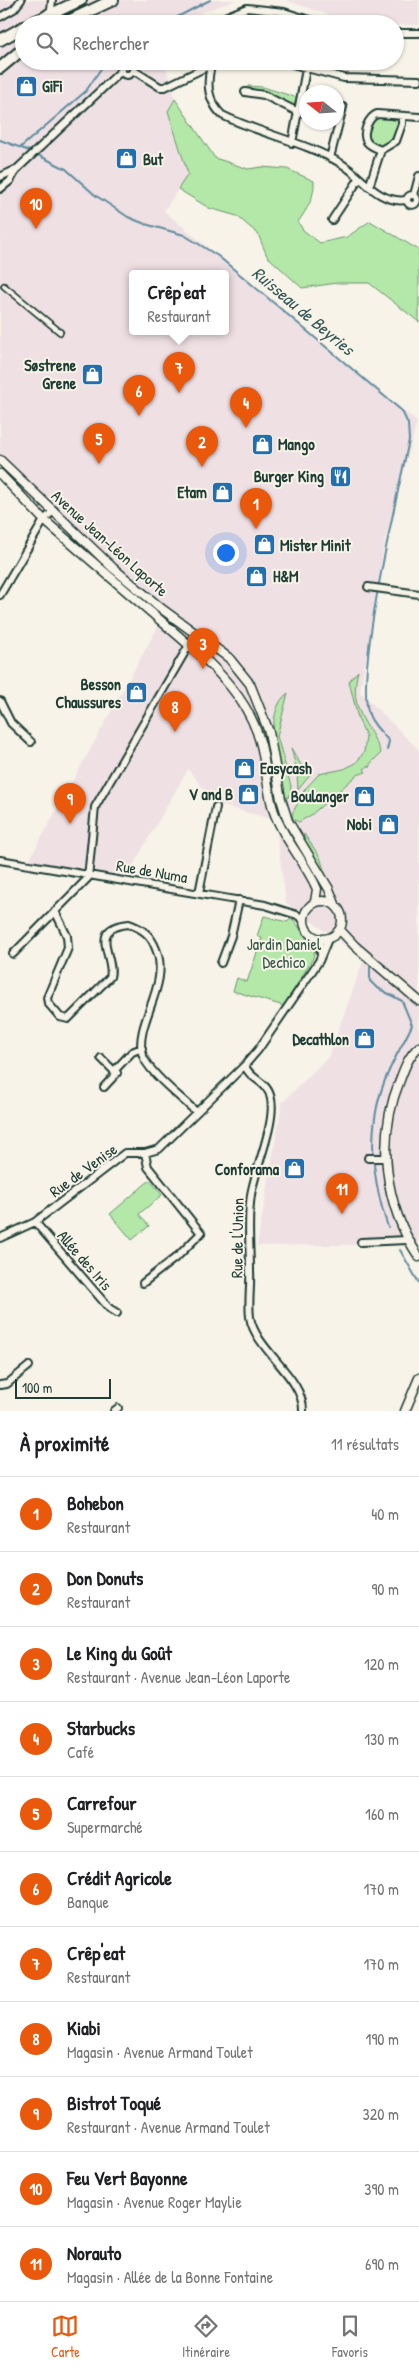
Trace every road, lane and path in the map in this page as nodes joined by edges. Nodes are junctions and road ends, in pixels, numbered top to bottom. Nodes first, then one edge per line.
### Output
1 (21, 0) edge
2 (52, 0) edge
3 (81, 0) edge
4 (96, 0) edge
5 (113, 0) edge
6 (46, 15) edge
7 (47, 15) edge
8 (77, 15) edge
9 (79, 15) edge
10 (230, 15) edge
11 (294, 15) edge
12 (0, 18) edge
13 (15, 32) edge
14 (404, 33) edge
15 (419, 33) edge
16 (0, 40) edge
17 (15, 52) edge
18 (15, 55) edge
19 (0, 61) edge
20 (0, 68) edge
21 (121, 70) edge
22 (138, 70) edge
23 (201, 70) edge
24 (211, 70) edge
25 (306, 70) edge
26 (310, 70) edge
27 (419, 80) edge
28 (245, 92) dead end
29 (298, 112) junction
30 (402, 116) junction
31 (419, 117) edge
32 (337, 130) edge
33 (292, 143) junction
34 (381, 150) junction
35 (330, 158) junction
36 (17, 169) junction
37 (419, 176) edge
38 (0, 177) edge
39 (359, 179) junction
40 (369, 188) junction
41 (0, 189) edge
42 (414, 195) junction
43 (406, 200) junction
44 (417, 205) edge
45 (332, 220) dead end
46 (4, 286) dead end
47 (60, 332) dead end
48 (0, 460) edge
49 (0, 474) edge
50 (54, 510) junction
51 (44, 520) junction
52 (368, 587) dead end
53 (419, 594) edge
54 (0, 595) edge
55 (196, 633) junction
56 (190, 646) junction
57 (0, 702) edge
58 (32, 742) dead end
59 (216, 808) dead end
60 (0, 860) edge
61 (90, 875) junction
62 (200, 893) junction
63 (239, 900) junction
64 (315, 902) junction
65 (335, 904) junction
66 (55, 911) junction
67 (302, 916) junction
68 (340, 930) junction
69 (331, 938) junction
70 (319, 939) junction
71 (355, 946) junction
72 (13, 954) dead end
73 (321, 956) junction
74 (221, 963) dead end
75 (419, 1001) edge
76 (419, 1047) edge
77 (142, 1048) junction
78 (101, 1058) dead end
79 (244, 1065) junction
80 (114, 1071) junction
81 (104, 1087) dead end
82 (196, 1112) junction
83 (145, 1153) junction
84 (368, 1158) dead end
85 (382, 1158) junction
86 (35, 1222) junction
87 (0, 1238) edge
88 (407, 1240) junction
89 (361, 1242) dead end
90 (419, 1257) edge
91 (143, 1283) dead end
92 (117, 1313) dead end
93 (29, 1366) dead end
94 (419, 1378) edge
95 (0, 1385) edge
96 (304, 1411) edge
97 (405, 1411) edge

1 - 12 street
2 - 6 street
3 - 7 main road
4 - 8 main road
5 - 9 main road
10 - 11 street
13 - 16 main road
14 - 15 street
17 - 19 main road
18 - 20 main road
21 - 36 street
22 - 23 street
24 - 33 street
25 - 29 street
26 - 27 street
28 - 29 street
29 - 33 street
30 - 31 street
30 - 34 street
30 - 34 street
32 - 35 street
33 - 35 street
34 - 40 street
35 - 39 street
36 - 38 street
36 - 41 street
37 - 42 street
39 - 40 street
39 - 45 street
40 - 43 street
42 - 43 street
42 - 44 street
43 - 44 street
46 - 47 street
48 - 50 street, Avenue Jean-Léon Laporte
49 - 51 street, Avenue Jean-Léon Laporte
50 - 51 street
50 - 55 street, Avenue Jean-Léon Laporte
51 - 54 street
51 - 56 street, Avenue Jean-Léon Laporte
52 - 53 street
55 - 56 street
55 - 65 street, Avenue Jean-Léon Laporte
56 - 61 street
56 - 64 street, Avenue Jean-Léon Laporte
57 - 58 street
59 - 62 street
60 - 61 street, Rue de Numa
61 - 62 street, Rue de Numa
61 - 66 street
62 - 63 street, Rue de Numa
63 - 67 street, Rue de Numa
63 - 74 street
64 - 65 street
64 - 67 street
65 - 68 street
66 - 72 street
66 - 77 street
67 - 70 street
68 - 69 street
68 - 71 street
69 - 70 street
69 - 71 street
69 - 73 street
70 - 73 street
71 - 75 street
73 - 79 street
76 - 85 street
77 - 80 street
77 - 82 street
78 - 80 street
79 - 82 street, Rue de Venise
79 - 96 street, Rue de l'Union
80 - 81 street
82 - 83 street, Rue de Venise
83 - 86 street, Rue de Venise
83 - 91 street
84 - 85 street
85 - 88 street
86 - 87 street, Rue de Venise
86 - 92 street, Allée des Iris
88 - 89 street
88 - 90 street
93 - 95 street
94 - 97 street

